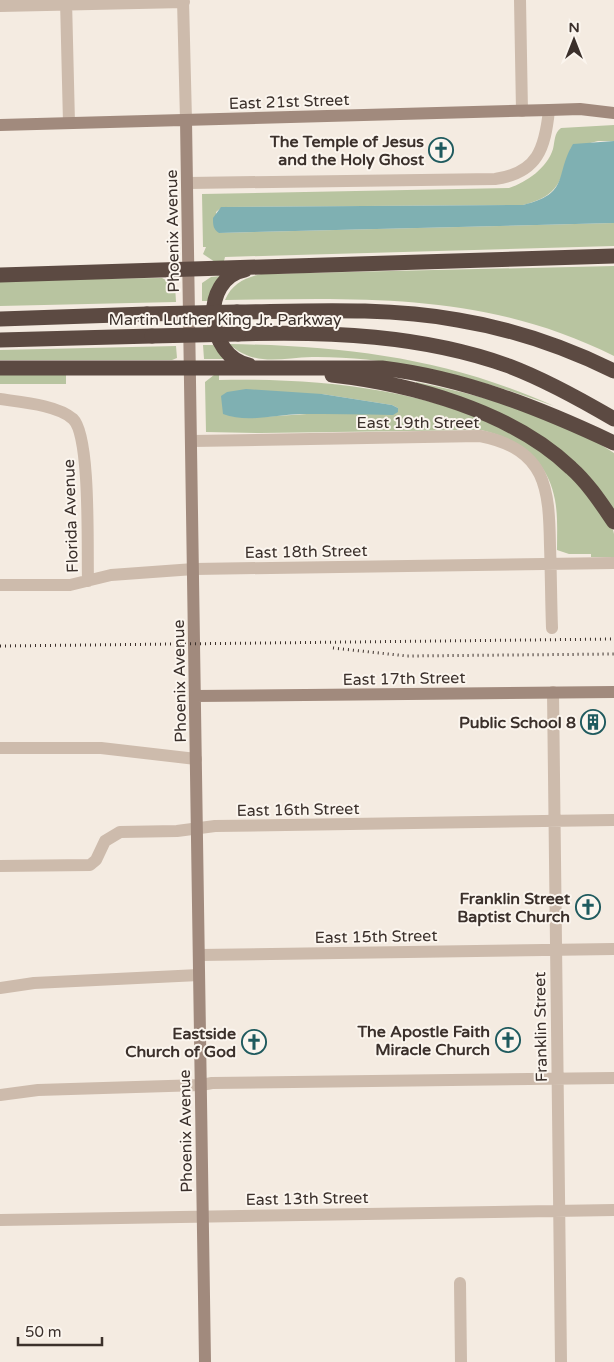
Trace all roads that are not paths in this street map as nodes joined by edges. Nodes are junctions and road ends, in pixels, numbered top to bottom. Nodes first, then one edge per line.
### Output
1 (520, 0) edge
2 (184, 1) edge
3 (66, 2) edge
4 (0, 6) edge
5 (614, 103) edge
6 (580, 109) junction
7 (549, 110) junction
8 (522, 111) junction
9 (614, 113) edge
10 (186, 120) junction
11 (69, 123) junction
12 (0, 125) edge
13 (188, 183) junction
14 (614, 256) edge
15 (580, 258) junction
16 (614, 262) edge
17 (264, 267) junction
18 (189, 269) junction
19 (0, 275) edge
20 (0, 319) edge
21 (0, 340) edge
22 (260, 367) junction
23 (0, 368) edge
24 (191, 368) junction
25 (614, 371) edge
26 (0, 399) edge
27 (614, 419) edge
28 (192, 440) junction
29 (614, 443) edge
30 (614, 522) edge
31 (614, 563) edge
32 (551, 564) junction
33 (194, 569) junction
34 (88, 581) junction
35 (0, 585) edge
36 (552, 628) dead end
37 (553, 692) junction
38 (614, 692) edge
39 (195, 696) junction
40 (0, 748) edge
41 (196, 759) junction
42 (614, 820) edge
43 (554, 821) junction
44 (197, 829) junction
45 (0, 866) edge
46 (614, 949) edge
47 (556, 950) junction
48 (199, 955) junction
49 (199, 975) junction
50 (0, 988) edge
51 (614, 1078) edge
52 (557, 1079) junction
53 (201, 1085) junction
54 (0, 1095) edge
55 (614, 1210) edge
56 (558, 1211) junction
57 (202, 1216) junction
58 (0, 1220) edge
59 (460, 1283) dead end
60 (204, 1362) edge
61 (461, 1362) edge
62 (561, 1362) edge

1 - 8 street
2 - 3 street
2 - 10 street, Phoenix Avenue
3 - 4 street
3 - 11 street
5 - 6 street, East 21st Street
6 - 7 street, East 21st Street
6 - 9 street, East 21st Street
7 - 8 street, East 21st Street
7 - 13 street
8 - 10 street, East 21st Street
10 - 11 street, East 21st Street
10 - 13 street, Phoenix Avenue
11 - 12 street, East 21st Street
13 - 18 street, Phoenix Avenue
14 - 15 highway
15 - 16 highway
15 - 17 highway
17 - 18 highway
17 - 22 highway
18 - 19 highway
18 - 24 street, Phoenix Avenue
20 - 25 highway, Martin Luther King Jr. Parkway, bridge
21 - 27 highway, Martin Luther King Jr. Parkway, bridge
22 - 24 highway
22 - 29 highway
22 - 30 highway
23 - 24 highway
24 - 28 street, Phoenix Avenue
26 - 34 street, Florida Avenue
28 - 32 street, East 19th Street
28 - 33 street, Phoenix Avenue
31 - 32 street, East 18th Street
32 - 33 street, East 18th Street
32 - 36 street
33 - 34 street, East 18th Street
33 - 39 street, Phoenix Avenue
34 - 35 street, East 18th Street
37 - 38 street, East 17th Street
37 - 39 street, East 17th Street
37 - 43 street, Franklin Street
39 - 41 street, Phoenix Avenue
40 - 41 street
41 - 44 street, Phoenix Avenue
42 - 43 street, East 16th Street
43 - 44 street, East 16th Street
43 - 47 street, Franklin Street
44 - 45 street, East 16th Street
44 - 48 street, Phoenix Avenue
46 - 47 street, East 15th Street
47 - 48 street, East 15th Street
47 - 52 street, Franklin Street
48 - 49 street, Phoenix Avenue
49 - 50 street
49 - 53 street, Phoenix Avenue
51 - 52 street
52 - 53 street
52 - 56 street, Franklin Street
53 - 54 street
53 - 57 street, Phoenix Avenue
55 - 56 street, East 13th Street
56 - 57 street, East 13th Street
56 - 62 street, Franklin Street
57 - 58 street, East 13th Street
57 - 60 street, Phoenix Avenue
59 - 61 street

